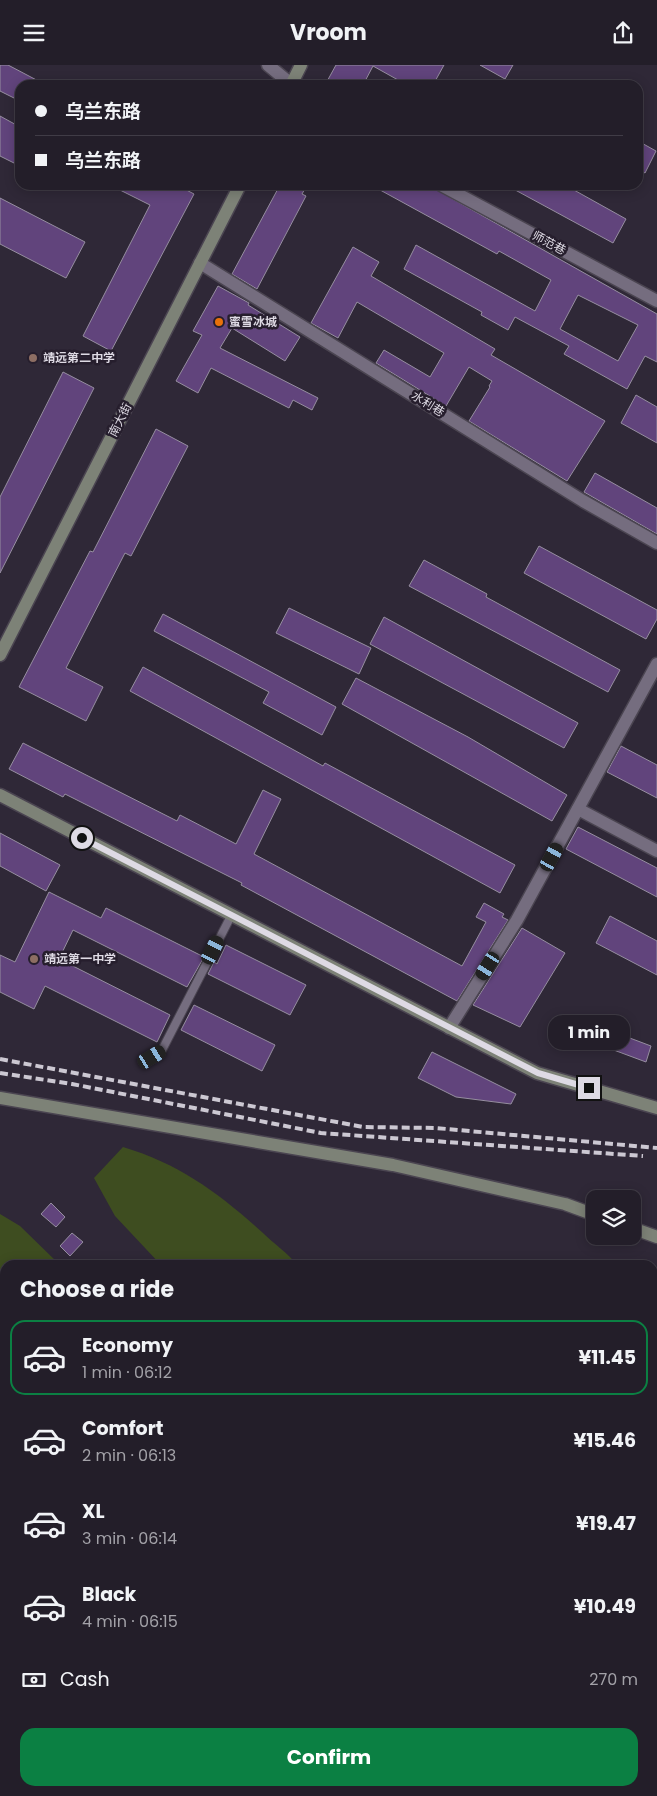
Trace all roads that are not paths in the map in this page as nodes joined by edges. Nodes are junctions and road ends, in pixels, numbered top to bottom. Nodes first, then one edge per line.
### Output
1 (268, 65) edge
2 (301, 65) edge
3 (285, 80) edge
4 (294, 80) edge
5 (237, 190) edge
6 (450, 190) edge
7 (200, 263) junction
8 (657, 301) edge
9 (657, 543) edge
10 (0, 655) edge
11 (657, 664) edge
12 (0, 795) edge
13 (578, 809) junction
14 (657, 851) edge
15 (231, 916) junction
16 (450, 1028) junction
17 (152, 1057) dead end
18 (0, 1098) edge
19 (657, 1108) edge
20 (586, 1212) edge
21 (641, 1231) edge
22 (657, 1237) edge

1 - 3 street
2 - 4 main road
5 - 7 main road, 南大街
6 - 8 street, 师范巷
7 - 9 street, 水利巷
7 - 10 main road, 南大街
11 - 13 street
12 - 15 main road
13 - 14 street
13 - 16 street
15 - 16 main road
15 - 17 lane
16 - 19 main road
18 - 20 main road
21 - 22 main road

